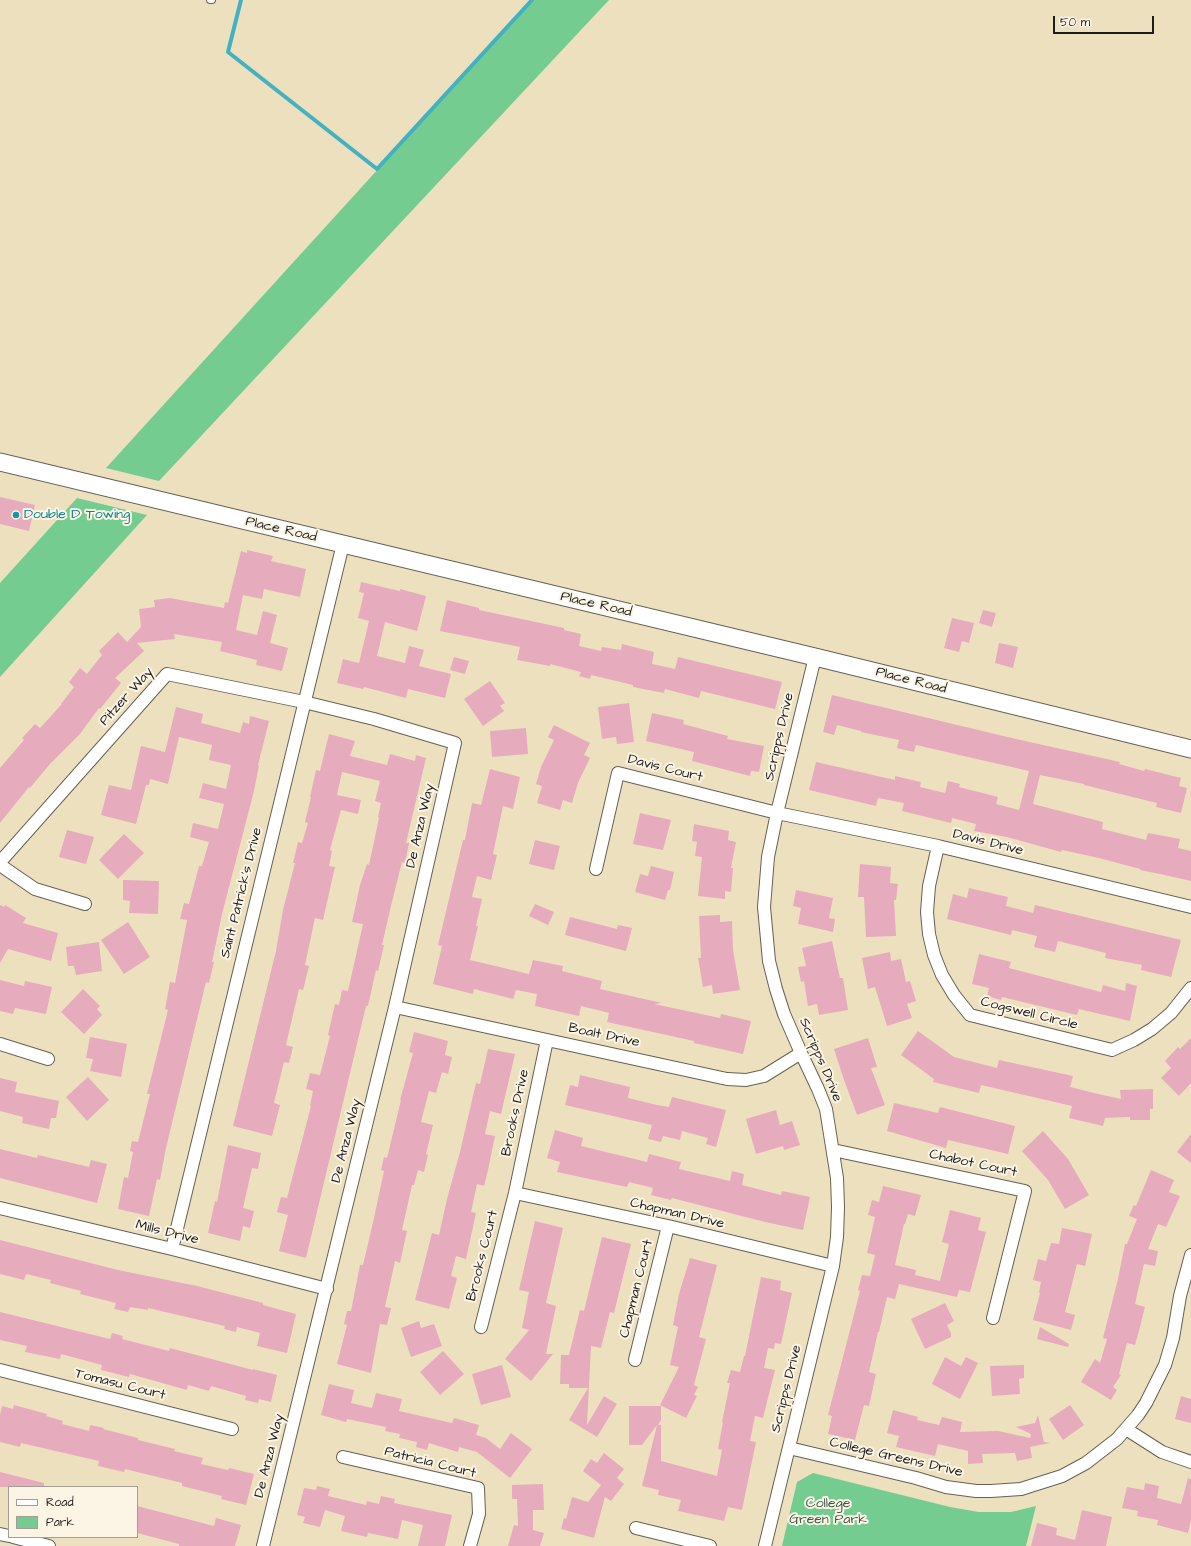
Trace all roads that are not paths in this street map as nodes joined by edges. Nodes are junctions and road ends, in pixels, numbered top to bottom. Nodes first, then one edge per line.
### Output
1 (0, 462) edge
2 (343, 544) junction
3 (815, 657) junction
4 (304, 702) junction
5 (455, 743) joint
6 (1191, 749) edge
7 (778, 813) junction
8 (938, 846) junction
9 (0, 864) edge
10 (596, 868) dead end
11 (85, 904) dead end
12 (1191, 907) edge
13 (1191, 988) edge
14 (395, 1007) junction
15 (547, 1040) junction
16 (0, 1044) edge
17 (800, 1053) junction
18 (48, 1059) dead end
19 (833, 1150) junction
20 (515, 1193) junction
21 (0, 1208) edge
22 (668, 1226) junction
23 (172, 1249) junction
24 (1191, 1254) edge
25 (833, 1266) junction
26 (327, 1289) junction
27 (1186, 1298) edge
28 (993, 1318) dead end
29 (481, 1327) dead end
30 (635, 1360) dead end
31 (0, 1370) edge
32 (232, 1429) dead end
33 (1126, 1429) junction
34 (789, 1448) junction
35 (343, 1457) dead end
36 (1191, 1462) edge
37 (636, 1528) dead end
38 (20, 1541) edge
39 (49, 1546) edge
40 (263, 1546) edge
41 (470, 1546) edge
42 (710, 1546) edge
43 (765, 1546) edge

1 - 2 street, Place Road
2 - 3 street, Place Road
2 - 4 street, Saint Patrick's Drive
3 - 6 street, Place Road
3 - 7 street, Scripps Drive
4 - 5 street, Pitzer Way
4 - 9 street, Pitzer Way
4 - 23 street, Saint Patrick's Drive
5 - 14 street, De Anza Way
7 - 8 street, Davis Drive
7 - 10 street, Davis Court
7 - 17 street, Scripps Drive
8 - 12 street, Davis Drive
8 - 13 street, Cogswell Circle
9 - 11 street
14 - 15 street, Boalt Drive
14 - 26 street, De Anza Way
15 - 17 street, Boalt Drive
15 - 20 street, Brooks Drive
16 - 18 street
17 - 19 street, Scripps Drive
19 - 25 street, Scripps Drive
19 - 28 street, Chabot Court
20 - 22 street, Chapman Drive
20 - 29 street, Brooks Court
21 - 23 street, Mills Drive
22 - 25 street, Chapman Drive
22 - 30 street, Chapman Court
23 - 26 street, Mills Drive
24 - 27 street, College Greens Drive
25 - 34 street, Scripps Drive
26 - 40 street, De Anza Way
27 - 33 street, College Greens Drive
31 - 32 street, Tomasu Court
33 - 34 street, College Greens Drive
33 - 36 street
34 - 43 street, Scripps Drive
35 - 41 street, Patricia Court
37 - 42 street
38 - 39 street

